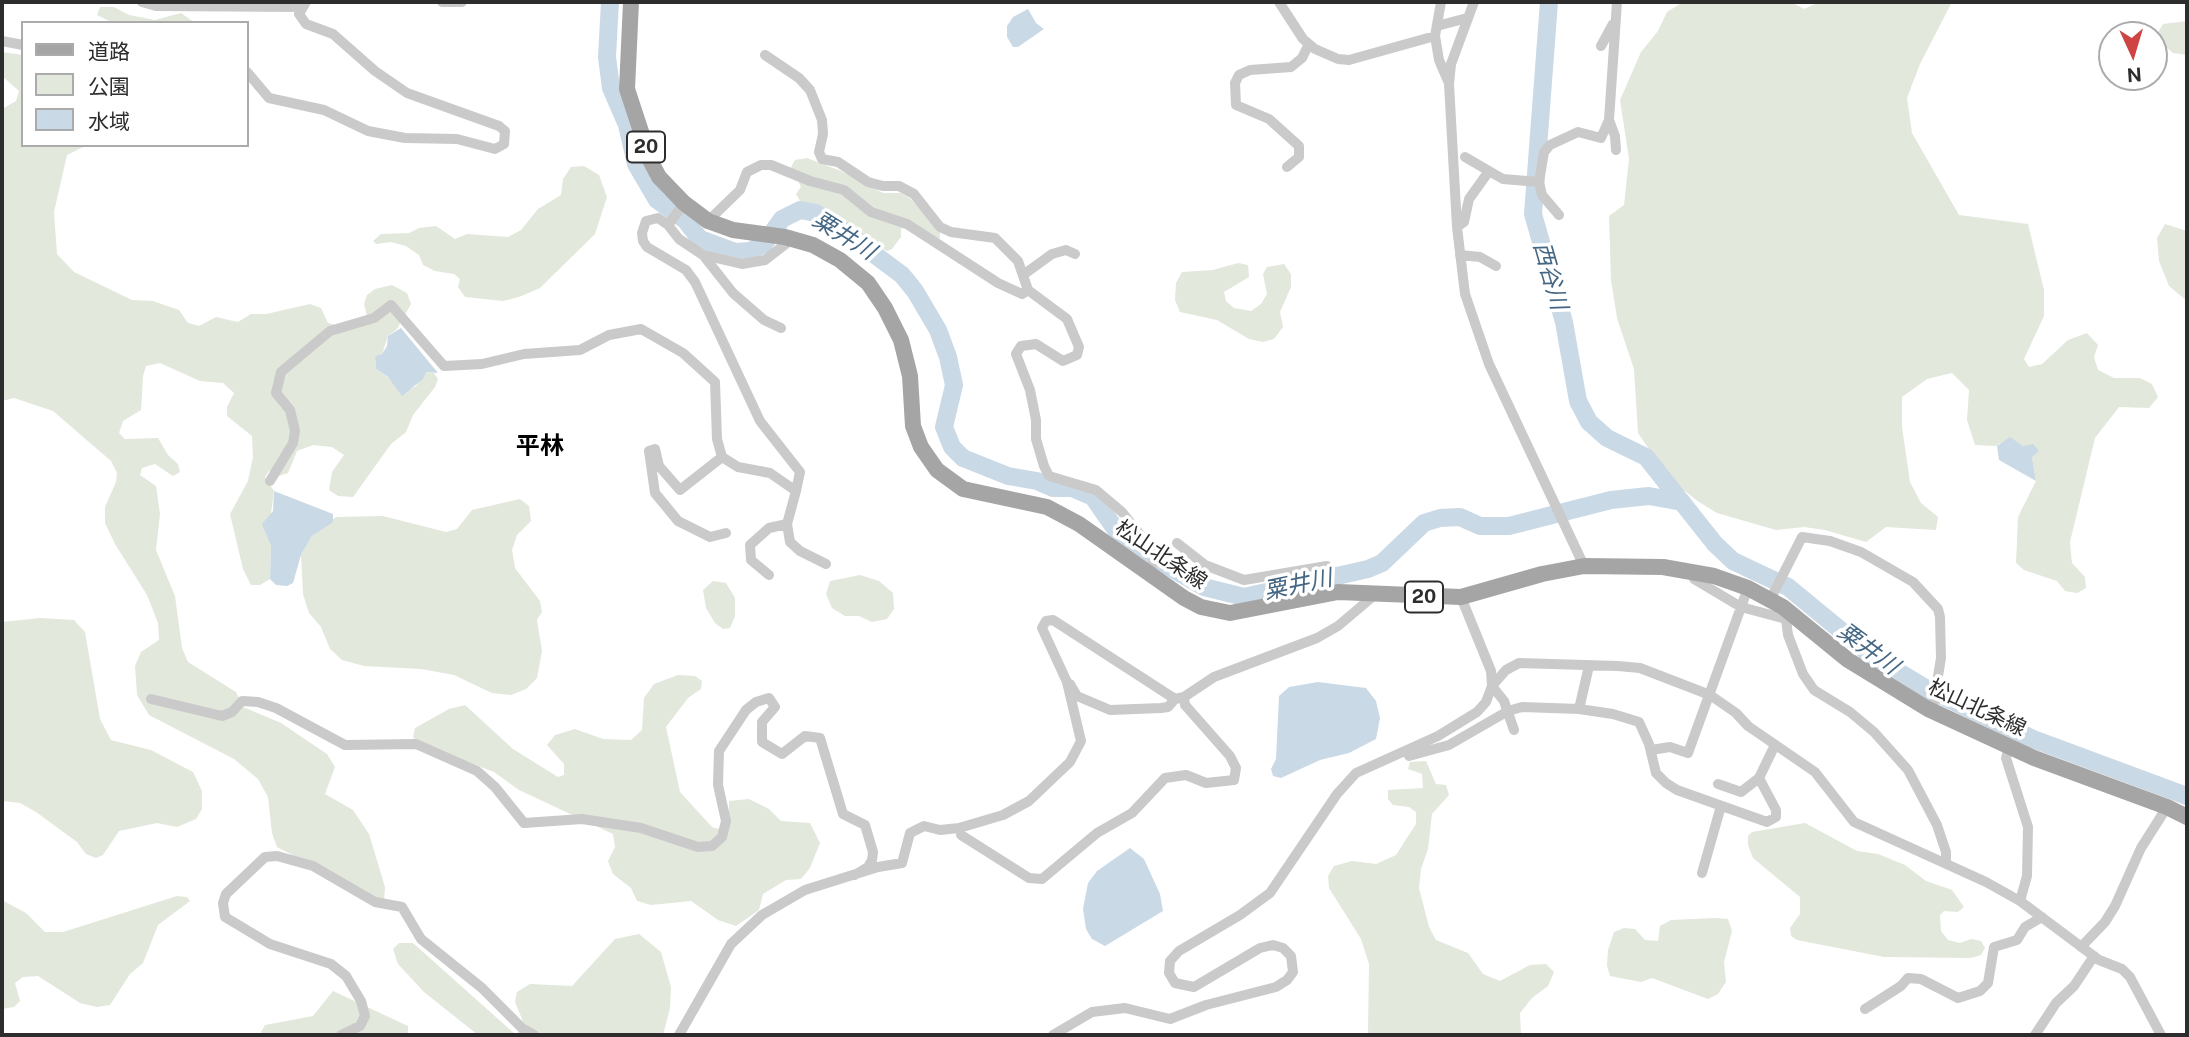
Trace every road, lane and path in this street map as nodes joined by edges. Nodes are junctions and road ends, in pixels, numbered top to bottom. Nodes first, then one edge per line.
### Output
1 (142, 2) edge
2 (442, 2) edge
3 (462, 2) edge
4 (631, 2) edge
5 (1279, 2) edge
6 (1441, 2) edge
7 (1474, 2) edge
8 (1616, 2) edge
9 (303, 4) edge
10 (1467, 18) junction
11 (1614, 24) junction
12 (1436, 31) junction
13 (2, 41) edge
14 (1309, 44) junction
15 (21, 46) edge
16 (1601, 46) dead end
17 (765, 55) dead end
18 (248, 73) edge
19 (1449, 84) junction
20 (1609, 120) junction
21 (1616, 150) dead end
22 (1465, 157) dead end
23 (1287, 167) dead end
24 (1489, 171) junction
25 (1535, 181) junction
26 (681, 206) junction
27 (1559, 215) dead end
28 (708, 221) junction
29 (669, 224) junction
30 (1457, 227) junction
31 (788, 238) junction
32 (1075, 254) dead end
33 (1460, 255) junction
34 (703, 256) junction
35 (1496, 266) dead end
36 (1023, 275) junction
37 (1028, 290) junction
38 (781, 328) dead end
39 (723, 457) junction
40 (270, 481) dead end
41 (796, 491) junction
42 (787, 524) junction
43 (726, 533) dead end
44 (1177, 543) dead end
45 (826, 564) dead end
46 (1153, 564) junction
47 (1584, 566) junction
48 (1696, 572) junction
49 (769, 575) dead end
50 (1331, 588) junction
51 (1748, 588) junction
52 (1378, 593) junction
53 (1461, 597) junction
54 (1772, 597) junction
55 (1741, 607) junction
56 (1788, 616) junction
57 (1589, 666) junction
58 (1067, 682) junction
59 (1492, 686) junction
60 (1710, 695) junction
61 (1180, 698) junction
62 (152, 699) dead end
63 (1933, 707) junction
64 (1578, 709) junction
65 (1508, 710) junction
66 (1514, 730) dead end
67 (1442, 734) junction
68 (1449, 745) junction
69 (1774, 745) junction
70 (2009, 747) junction
71 (1651, 750) junction
72 (1399, 755) junction
73 (1759, 778) junction
74 (1718, 784) dead end
75 (1721, 806) junction
76 (2167, 807) junction
77 (2187, 817) edge
78 (988, 821) junction
79 (924, 826) junction
80 (961, 835) junction
81 (1946, 863) junction
82 (1702, 873) dead end
83 (855, 875) junction
84 (2020, 901) junction
85 (2042, 917) junction
86 (2081, 947) junction
87 (2094, 956) junction
88 (1865, 1009) dead end
89 (341, 1035) edge
90 (534, 1035) edge
91 (679, 1035) edge
92 (1053, 1035) edge
93 (2035, 1035) edge
94 (2161, 1035) edge

1 - 9 street
2 - 3 street
4 - 26 main road, 松山北条線 / 20
5 - 14 street
6 - 12 street
7 - 10 street
8 - 11 street
9 - 18 street
10 - 12 street
10 - 19 street
11 - 16 street
11 - 20 street
12 - 14 street
12 - 19 street
13 - 15 street
14 - 23 street
17 - 36 street
19 - 30 street
20 - 21 street
20 - 25 street
22 - 24 street
24 - 25 street
24 - 30 street
25 - 27 street
26 - 28 main road, 松山北条線 / 20
26 - 29 street
28 - 31 main road, 松山北条線 / 20
28 - 37 street
29 - 34 street
29 - 41 street
30 - 33 street
31 - 34 street
31 - 46 main road, 松山北条線 / 20
32 - 36 street
33 - 35 street
33 - 47 street
34 - 38 street
36 - 37 street
37 - 46 street
39 - 40 street
39 - 41 street
39 - 43 street
41 - 42 street
42 - 45 street
42 - 49 street
44 - 50 street
46 - 50 main road, 松山北条線 / 20
47 - 48 main road, 松山北条線 / 20
47 - 53 main road, 松山北条線 / 20
48 - 51 main road, 松山北条線 / 20
48 - 55 street
50 - 52 main road, 松山北条線 / 20
51 - 54 main road, 松山北条線 / 20
51 - 55 street
52 - 53 main road, 松山北条線 / 20
52 - 61 street
53 - 59 street
54 - 56 main road, 松山北条線 / 20
54 - 63 street
55 - 56 street
55 - 60 street
56 - 63 main road, 松山北条線 / 20
56 - 81 street
57 - 59 street
57 - 60 street
57 - 64 street
58 - 61 street
58 - 61 street
58 - 78 street
59 - 65 street
59 - 67 street
60 - 69 street
60 - 71 street
61 - 80 street
62 - 83 street
63 - 70 main road, 松山北条線 / 20
64 - 65 street
64 - 71 street
65 - 66 street
65 - 68 street
67 - 68 street
67 - 72 street
68 - 72 street
69 - 73 street
69 - 81 street
70 - 76 main road, 松山北条線 / 20
70 - 84 street
71 - 75 street
72 - 92 street
73 - 74 street
73 - 75 street
75 - 82 street
76 - 77 main road, 松山北条線 / 20
76 - 86 street
78 - 79 street
78 - 80 street
79 - 80 street
79 - 83 street
81 - 84 street
83 - 91 street
84 - 85 street
85 - 86 street
85 - 88 street
86 - 87 street
87 - 93 street
87 - 94 street
89 - 90 street

